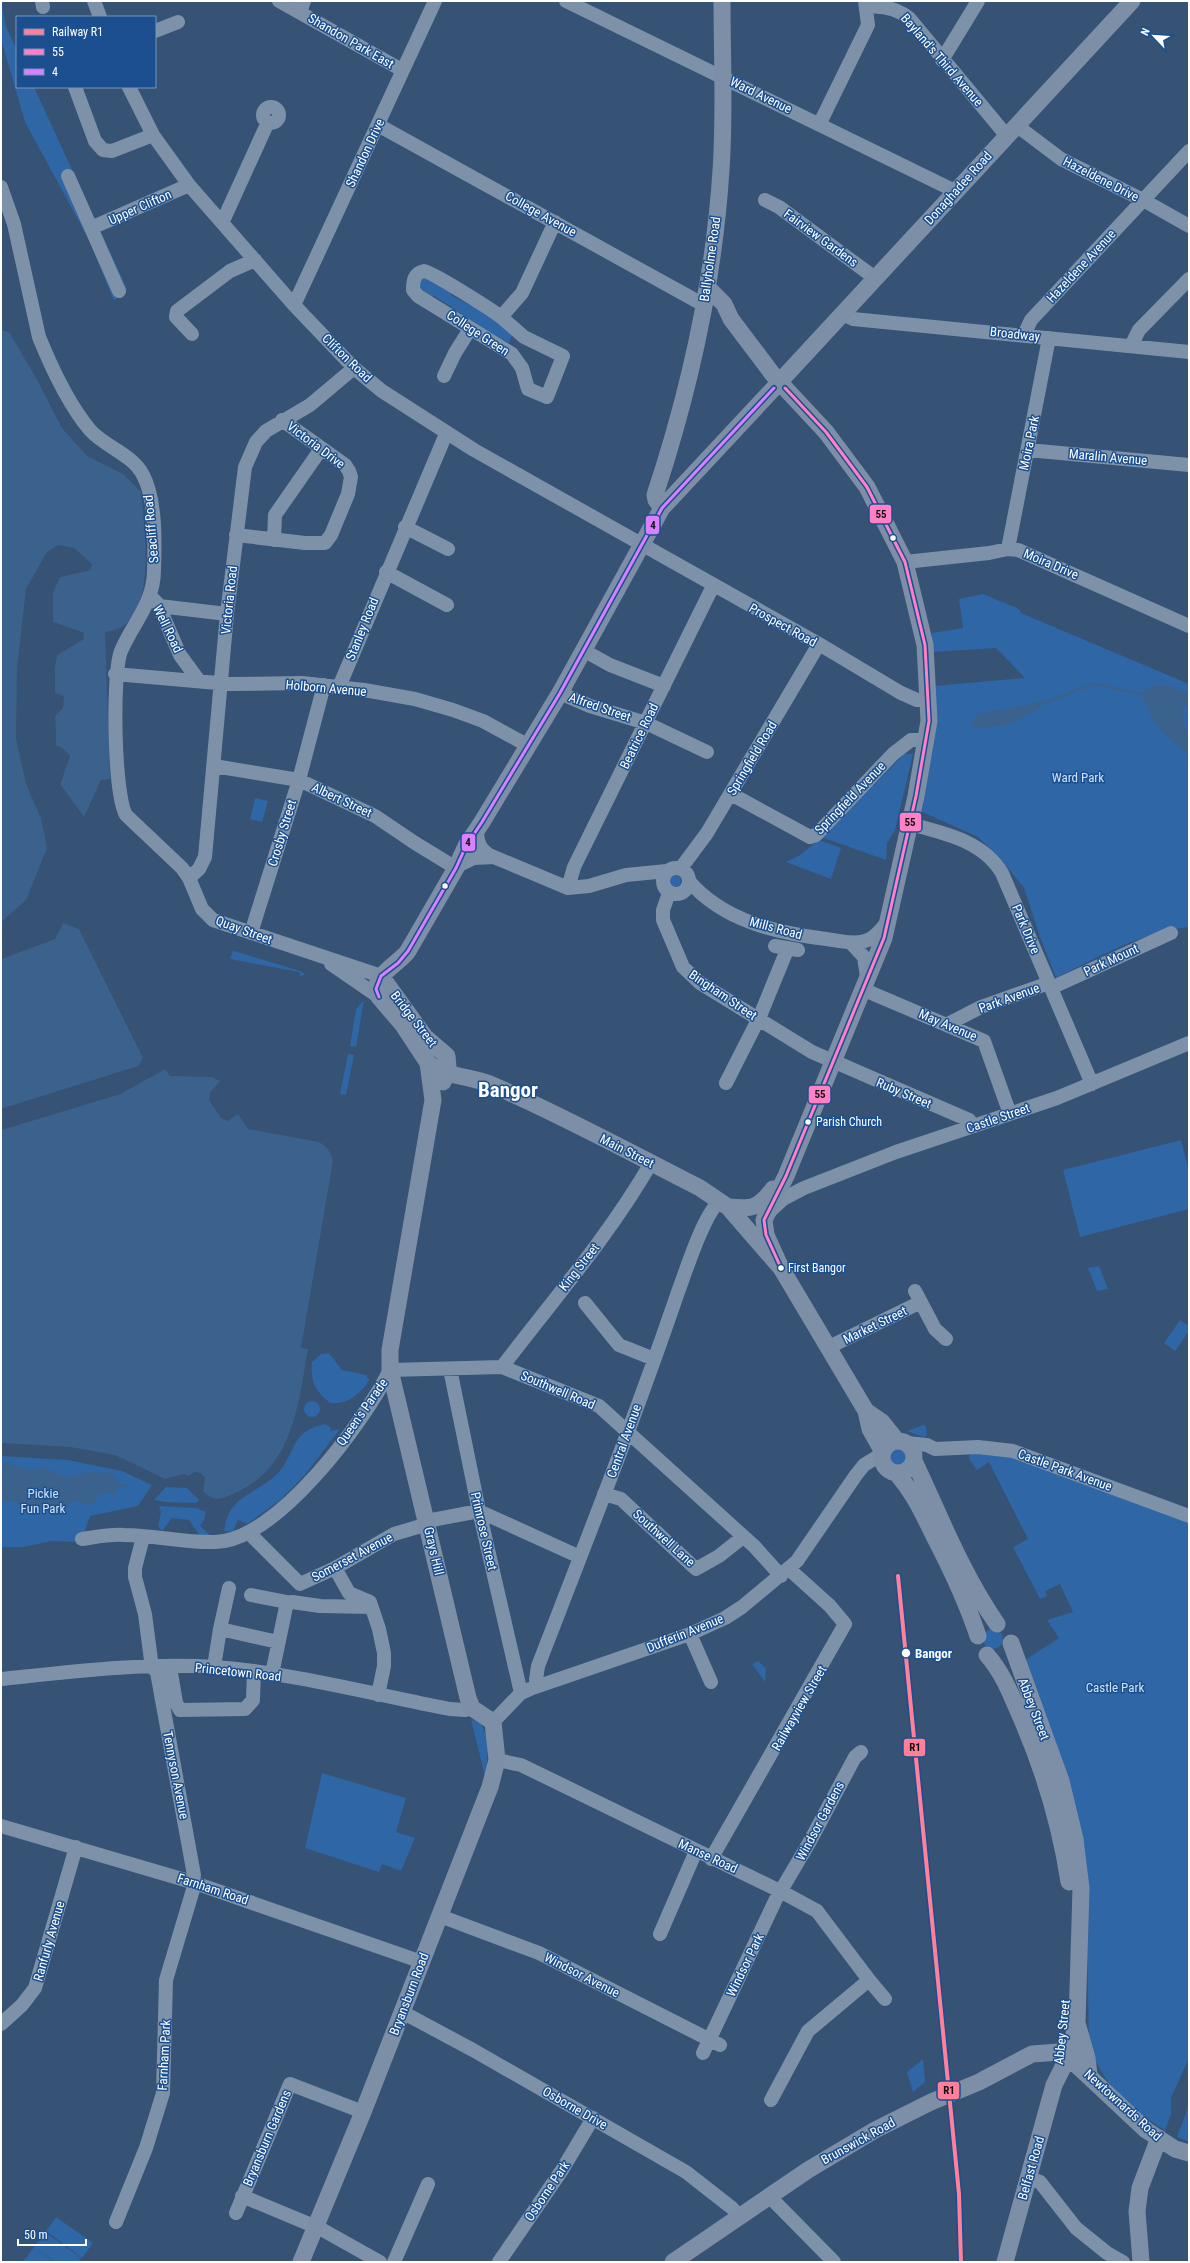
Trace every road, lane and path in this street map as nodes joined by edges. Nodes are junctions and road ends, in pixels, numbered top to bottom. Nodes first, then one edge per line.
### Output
1 (94, 1) edge
2 (435, 1) edge
3 (566, 1) edge
4 (722, 1) edge
5 (978, 1) edge
6 (1132, 1) edge
7 (285, 2) edge
8 (865, 4) edge
9 (302, 7) edge
10 (100, 16) edge
11 (178, 22) dead end
12 (156, 31) edge
13 (942, 60) junction
14 (402, 70) junction
15 (722, 76) junction
16 (75, 88) edge
17 (130, 88) edge
18 (268, 122) dead end
19 (820, 123) junction
20 (378, 125) junction
21 (1011, 130) junction
22 (153, 135) junction
23 (1189, 151) edge
24 (68, 176) dead end
25 (188, 185) junction
26 (1, 187) edge
27 (955, 191) junction
28 (765, 200) dead end
29 (1143, 200) junction
30 (223, 221) junction
31 (555, 222) junction
32 (1189, 226) edge
33 (91, 228) junction
34 (256, 260) junction
35 (875, 278) junction
36 (1189, 279) edge
37 (707, 287) junction
38 (119, 291) dead end
39 (294, 305) junction
40 (704, 305) junction
41 (842, 314) junction
42 (501, 317) junction
43 (731, 319) junction
44 (470, 329) junction
45 (192, 334) dead end
46 (1024, 335) junction
47 (1049, 338) junction
48 (1131, 346) junction
49 (1189, 352) edge
50 (354, 368) junction
51 (444, 376) dead end
52 (779, 382) junction
53 (282, 420) junction
54 (446, 434) junction
55 (321, 449) junction
56 (1028, 450) junction
57 (1189, 465) edge
58 (662, 508) junction
59 (405, 527) junction
60 (236, 535) junction
61 (274, 540) junction
62 (641, 545) junction
63 (448, 549) dead end
64 (1008, 549) junction
65 (905, 562) junction
66 (386, 572) junction
67 (713, 586) junction
68 (155, 601) junction
69 (447, 605) dead end
70 (227, 614) junction
71 (1189, 626) edge
72 (819, 644) junction
73 (583, 650) junction
74 (115, 674) junction
75 (199, 681) junction
76 (222, 683) junction
77 (324, 685) junction
78 (664, 686) junction
79 (339, 687) junction
80 (560, 692) junction
81 (926, 700) junction
82 (646, 723) junction
83 (927, 740) junction
84 (527, 745) junction
85 (707, 752) dead end
86 (214, 766) junction
87 (299, 780) junction
88 (731, 794) junction
89 (910, 824) junction
90 (477, 830) junction
91 (495, 857) junction
92 (456, 867) junction
93 (681, 868) junction
94 (666, 871) junction
95 (189, 878) junction
96 (689, 881) junction
97 (568, 888) junction
98 (669, 893) junction
99 (888, 921) junction
100 (251, 933) junction
101 (1171, 933) dead end
102 (851, 943) junction
103 (786, 949) dead end
104 (320, 957) junction
105 (381, 976) junction
106 (865, 983) junction
107 (1050, 986) junction
108 (379, 997) junction
109 (757, 1019) junction
110 (948, 1024) junction
111 (1189, 1043) edge
112 (832, 1062) junction
113 (428, 1063) junction
114 (447, 1073) junction
115 (726, 1083) dead end
116 (1092, 1084) junction
117 (433, 1100) junction
118 (1010, 1114) junction
119 (974, 1126) junction
120 (651, 1163) junction
121 (788, 1170) junction
122 (804, 1188) junction
123 (725, 1204) junction
124 (766, 1216) junction
125 (781, 1268) junction
126 (585, 1303) dead end
127 (946, 1339) dead end
128 (829, 1347) junction
129 (654, 1359) junction
130 (502, 1367) junction
131 (450, 1369) junction
132 (390, 1370) junction
133 (866, 1411) junction
134 (628, 1431) junction
135 (908, 1451) junction
136 (886, 1461) junction
137 (604, 1494) junction
138 (479, 1511) junction
139 (1189, 1516) edge
140 (427, 1522) junction
141 (249, 1533) junction
142 (143, 1537) junction
143 (743, 1537) junction
144 (82, 1539) dead end
145 (580, 1558) junction
146 (335, 1568) junction
147 (785, 1572) junction
148 (229, 1588) dead end
149 (252, 1595) dead end
150 (292, 1602) dead end
151 (372, 1607) junction
152 (997, 1624) junction
153 (220, 1629) junction
154 (690, 1634) junction
155 (978, 1636) junction
156 (278, 1642) junction
157 (1011, 1643) junction
158 (987, 1655) junction
159 (170, 1667) junction
160 (214, 1667) junction
161 (154, 1668) junction
162 (254, 1671) junction
163 (272, 1674) junction
164 (1, 1679) edge
165 (711, 1682) dead end
166 (538, 1685) junction
167 (521, 1693) junction
168 (378, 1695) junction
169 (472, 1708) junction
170 (493, 1722) junction
171 (861, 1752) dead end
172 (497, 1760) junction
173 (1, 1826) edge
174 (76, 1847) junction
175 (696, 1851) junction
176 (711, 1859) junction
177 (194, 1882) junction
178 (782, 1892) junction
179 (440, 1916) junction
180 (660, 1934) dead end
181 (422, 1962) junction
182 (869, 1980) junction
183 (885, 1999) dead end
184 (402, 2012) junction
185 (1077, 2023) junction
186 (1, 2024) edge
187 (714, 2042) junction
188 (703, 2053) dead end
189 (1063, 2055) junction
190 (1058, 2075) joint
191 (1089, 2075) junction
192 (771, 2100) dead end
193 (363, 2112) junction
194 (593, 2118) junction
195 (1158, 2138) junction
196 (1189, 2154) edge
197 (1028, 2178) junction
198 (428, 2184) dead end
199 (242, 2196) junction
200 (769, 2196) junction
201 (236, 2213) dead end
202 (739, 2216) junction
203 (116, 2222) dead end
204 (316, 2227) junction
205 (301, 2262) edge
206 (380, 2262) edge
207 (394, 2262) edge
208 (499, 2262) edge
209 (673, 2262) edge
210 (834, 2262) edge
211 (1006, 2262) edge
212 (1123, 2262) edge
213 (1141, 2262) edge

1 - 10 street
2 - 14 street, Shandon Drive
3 - 15 street, Ward Avenue
4 - 15 main road, Ballyholme Road
5 - 13 street
6 - 21 main road, Donaghadee Road
7 - 9 street, Shandon Park East
8 - 13 street, Bayland's Third Avenue
8 - 19 street
9 - 14 street, Shandon Park East
11 - 12 street
13 - 21 street, Bayland's Third Avenue
14 - 20 street, Shandon Drive
15 - 19 street, Ward Avenue
15 - 37 main road, Ballyholme Road
16 - 22 street
17 - 22 street, Clifton Road
18 - 30 street
19 - 27 street, Ward Avenue
20 - 31 street, College Avenue
20 - 39 street, Shandon Drive
21 - 27 main road, Donaghadee Road
21 - 29 street, Hazeldene Drive
22 - 25 street, Clifton Road
23 - 29 street, Hazeldene Avenue
24 - 33 street
25 - 30 street, Clifton Road
25 - 33 street, Upper Clifton
26 - 68 street, Seacliff Road
27 - 35 main road, Donaghadee Road
28 - 35 street, Fairview Gardens
29 - 32 street, Hazeldene Drive
29 - 46 street, Hazeldene Avenue
30 - 34 street, Clifton Road
31 - 40 street, College Avenue
31 - 42 street, College Green
33 - 38 street
34 - 39 street, Clifton Road
34 - 45 street
35 - 41 main road, Donaghadee Road
36 - 48 street
37 - 40 main road, Ballyholme Road
37 - 43 main road
39 - 50 street, Clifton Road
40 - 43 main road
40 - 58 main road, Ballyholme Road
41 - 46 street, Broadway
41 - 52 main road, Donaghadee Road
42 - 44 street, College Green
42 - 44 street, College Green
43 - 52 main road
44 - 51 street
46 - 47 street, Broadway
47 - 48 street, Broadway
47 - 56 street, Moira Park
48 - 49 street, Broadway
50 - 53 street, Victoria Road
50 - 54 street, Clifton Road
52 - 58 main road, Donaghadee Road
52 - 65 main road
53 - 55 street, Victoria Drive
53 - 60 street, Victoria Road
54 - 59 street, Stanley Road
54 - 62 street, Clifton Road
55 - 61 street
55 - 61 street, Victoria Drive
56 - 57 street, Maralin Avenue
56 - 64 street, Moira Park
58 - 62 main road, Donaghadee Road
59 - 63 street
59 - 66 street, Stanley Road
60 - 61 street, Victoria Drive
60 - 70 street, Victoria Road
62 - 67 street, Prospect Road
62 - 73 main road, Donaghadee Road
64 - 65 street, Moira Drive
64 - 71 street, Moira Drive
65 - 81 main road
66 - 69 street
66 - 79 street, Stanley Road
67 - 72 street, Prospect Road
67 - 78 street, Beatrice Road
68 - 70 street
68 - 74 street, Seacliff Road
68 - 75 street, Well Road
70 - 76 street, Victoria Road
72 - 81 street, Prospect Road
72 - 88 street, Springfield Road
73 - 78 street
73 - 80 main road, Donaghadee Road
74 - 75 street, Holborn Avenue
74 - 95 street, Seacliff Road
75 - 76 street, Holborn Avenue
76 - 77 street, Holborn Avenue
76 - 86 street, Victoria Road
77 - 79 street, Holborn Avenue
77 - 87 street, Crosby Street
78 - 82 street, Beatrice Road
79 - 84 street, Holborn Avenue
80 - 82 street, Alfred Street
80 - 84 main road, Donaghadee Road
81 - 83 main road
82 - 85 street, Alfred Street
82 - 97 street, Beatrice Road
83 - 88 street, Springfield Avenue
83 - 89 main road
84 - 90 main road, Donaghadee Road
86 - 87 street, Albert Street
86 - 95 street, Victoria Road
87 - 92 street, Albert Street
87 - 100 street, Crosby Street
88 - 93 street, Springfield Road
89 - 99 main road
89 - 107 street, Park Drive
90 - 91 street
90 - 92 main road, Donaghadee Road
91 - 92 street
91 - 97 street
92 - 105 main road, Donaghadee Road
93 - 94 street
93 - 96 street
94 - 97 street
94 - 98 street
95 - 100 street, Quay Street
96 - 98 street
96 - 102 street, Mills Road
98 - 109 street, Bingham Street
99 - 102 street, Mills Road
99 - 106 main road
100 - 104 street, Quay Street
101 - 107 street, Park Mount
102 - 106 street
103 - 109 street
104 - 105 street
104 - 108 street, Bridge Street
105 - 108 main road
105 - 114 main road, Bridge Street
106 - 110 street, May Avenue
106 - 112 main road
107 - 110 street, Park Avenue
107 - 116 street, Park Drive
108 - 113 main road, Bridge Street
109 - 112 street, Bingham Street
109 - 115 street
110 - 118 street, May Avenue
111 - 116 street, Castle Street
112 - 119 street, Ruby Street
112 - 121 main road
113 - 114 main road, Main Street
113 - 117 main road, Bridge Street
114 - 117 main road
114 - 120 main road, Main Street
116 - 118 street, Castle Street
117 - 132 main road, Queen's Parade
118 - 119 street, Castle Street
119 - 122 street, Castle Street
120 - 123 main road, Main Street
120 - 130 street, King Street
121 - 122 street
121 - 123 main road
121 - 124 main road
122 - 124 street, Castle Street
123 - 125 main road, Main Street
123 - 129 street, Central Avenue
124 - 125 main road, Main Street
125 - 128 main road, Main Street
126 - 129 street
127 - 128 street, Market Street
128 - 133 main road, Main Street
129 - 134 street, Central Avenue
130 - 131 street, Southwell Road
130 - 134 street, Southwell Road
131 - 132 street, Southwell Road
131 - 138 street, Primrose Street
132 - 140 main road, Grays Hill
132 - 141 street, Queen's Parade
133 - 135 main road, Main Street
133 - 136 main road, Main Street
134 - 137 street, Central Avenue
134 - 143 street, Southwell Road
135 - 136 main road
135 - 136 main road
135 - 139 street, Castle Park Avenue
135 - 152 main road
136 - 147 street, Dufferin Avenue
136 - 155 main road
137 - 143 street, Southwell Lane
137 - 145 street, Central Avenue
138 - 140 street, Somerset Avenue
138 - 145 street
138 - 167 street, Primrose Street
140 - 146 street, Somerset Avenue
140 - 169 main road, Grays Hill
141 - 142 street, Queen's Parade
141 - 146 street, Somerset Avenue
142 - 144 street, Queen's Parade
142 - 161 street, Tennyson Avenue
143 - 147 street, Southwell Road
145 - 166 street, Central Avenue
146 - 151 street
147 - 154 street, Dufferin Avenue
147 - 176 street, Railwayview Street
148 - 153 street
149 - 156 street
150 - 151 street
151 - 168 street
152 - 155 main road
152 - 157 main road
153 - 156 street
153 - 160 street
154 - 165 street
154 - 166 street, Dufferin Avenue
155 - 158 main road
156 - 163 street
157 - 158 main road
157 - 185 main road, Abbey Street
158 - 189 main road, Abbey Street
159 - 160 street, Princetown Road
159 - 161 street, Princetown Road
159 - 162 street
160 - 162 street, Princetown Road
161 - 164 street, Princetown Road
161 - 177 street, Tennyson Avenue
162 - 163 street, Princetown Road
163 - 168 street, Princetown Road
166 - 167 street, Dufferin Avenue
167 - 170 street, Dufferin Avenue
168 - 169 street, Princetown Road
169 - 170 main road
170 - 172 main road, Bryansburn Road
171 - 178 street, Windsor Gardens
172 - 175 street, Manse Road
172 - 179 main road, Bryansburn Road
173 - 174 street, Farnham Road
174 - 177 street, Farnham Road
174 - 186 street, Ranfurly Avenue
175 - 176 street, Manse Road
175 - 180 street
176 - 178 street, Manse Road
177 - 181 street, Farnham Road
177 - 203 street, Farnham Park
178 - 182 street, Manse Road
178 - 187 street, Windsor Park
179 - 181 main road, Bryansburn Road
179 - 187 street, Windsor Avenue
181 - 184 main road, Bryansburn Road
182 - 183 street, Manse Road
182 - 192 street
184 - 193 main road, Bryansburn Road
184 - 194 street, Osborne Drive
185 - 189 main road, Abbey Street
185 - 191 main road
187 - 188 street, Windsor Park
189 - 190 main road, Abbey Street
189 - 191 main road, Newtownards Road
189 - 200 main road, Brunswick Road
190 - 197 main road, Belfast Road
191 - 195 main road, Newtownards Road
193 - 199 street, Bryansburn Gardens
193 - 204 main road, Bryansburn Road
194 - 202 street, Osborne Drive
194 - 208 street, Osborne Park
195 - 196 main road, Newtownards Road
195 - 213 main road
197 - 211 main road, Belfast Road
197 - 212 street
198 - 207 street
199 - 201 street, Bryansburn Gardens
199 - 204 street, Bryansburn Gardens
200 - 202 main road, Brunswick Road
200 - 210 street
202 - 209 main road, Brunswick Road
204 - 205 main road, Bryansburn Road
204 - 206 street, Bryansburn Gardens

